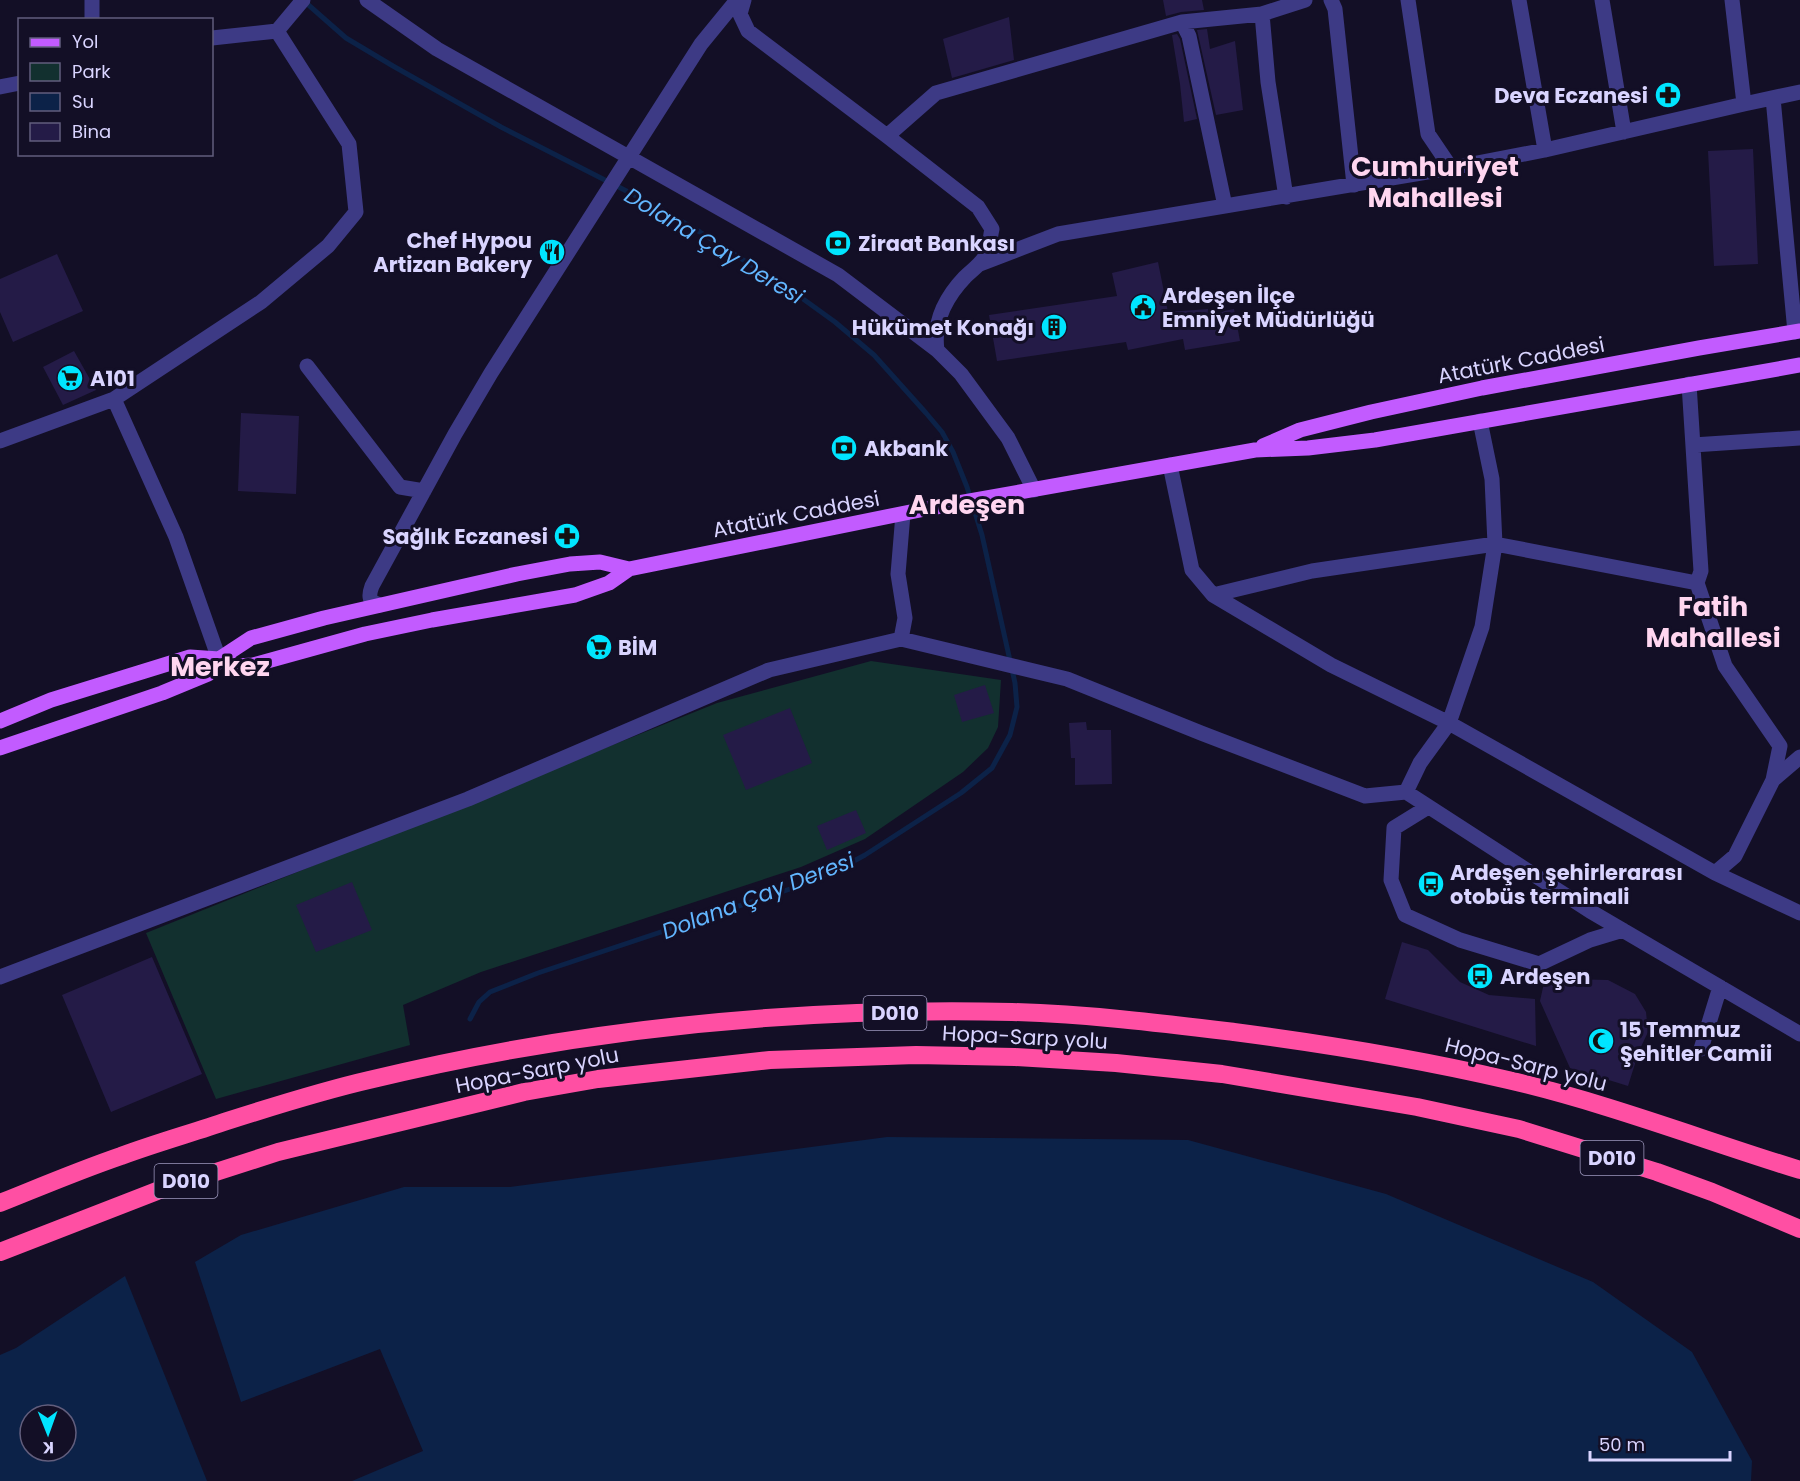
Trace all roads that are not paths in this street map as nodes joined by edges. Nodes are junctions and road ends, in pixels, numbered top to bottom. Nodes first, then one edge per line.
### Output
1 (92, 0) edge
2 (303, 0) edge
3 (367, 0) edge
4 (736, 0) edge
5 (744, 0) edge
6 (1305, 0) edge
7 (1331, 0) edge
8 (1408, 0) edge
9 (1519, 0) edge
10 (1602, 0) edge
11 (1732, 0) edge
12 (1262, 14) junction
13 (92, 18) edge
14 (1182, 22) junction
15 (277, 31) junction
16 (213, 38) edge
17 (18, 83) edge
18 (0, 87) edge
19 (1800, 92) edge
20 (1773, 98) junction
21 (1744, 104) junction
22 (1624, 132) junction
23 (887, 136) junction
24 (1545, 150) junction
25 (626, 163) junction
26 (1451, 168) junction
27 (1354, 185) junction
28 (1286, 197) junction
29 (1224, 206) junction
30 (980, 264) junction
31 (1798, 332) edge
32 (937, 350) junction
33 (1800, 365) edge
34 (307, 366) dead end
35 (1689, 384) junction
36 (114, 399) junction
37 (1480, 421) junction
38 (1800, 438) edge
39 (0, 441) edge
40 (1693, 445) junction
41 (1255, 450) junction
42 (1170, 465) junction
43 (1034, 490) junction
44 (424, 491) junction
45 (903, 514) junction
46 (1495, 544) junction
47 (629, 569) junction
48 (1697, 583) junction
49 (1213, 595) junction
50 (381, 605) junction
51 (901, 639) junction
52 (219, 659) junction
53 (0, 721) edge
54 (1449, 723) junction
55 (0, 748) edge
56 (1800, 757) edge
57 (1773, 780) junction
58 (1406, 792) junction
59 (1428, 807) junction
60 (1716, 873) junction
61 (1800, 913) edge
62 (1623, 930) junction
63 (0, 976) edge
64 (1720, 987) junction
65 (1800, 1034) edge
66 (1701, 1049) dead end
67 (1800, 1170) edge
68 (0, 1203) edge
69 (1800, 1229) edge
70 (0, 1252) edge

1 - 13 street
2 - 15 street
3 - 25 street
4 - 25 street
5 - 23 street
6 - 12 street
7 - 27 street
8 - 26 street
9 - 24 street
10 - 22 street
11 - 21 street
12 - 14 street
12 - 28 street
14 - 23 street
14 - 29 street
15 - 16 street
15 - 36 street
17 - 18 street
19 - 20 street
20 - 21 street
20 - 31 street
21 - 22 street
22 - 24 street
23 - 30 street
24 - 26 street
25 - 32 street
25 - 44 street
26 - 27 street
27 - 28 street
28 - 29 street
29 - 30 street
30 - 32 street
31 - 41 main road, Atatürk Caddesi
32 - 43 street
33 - 35 main road, Atatürk Caddesi
34 - 44 street
35 - 37 main road, Atatürk Caddesi
35 - 40 street
36 - 39 street
36 - 52 street
37 - 41 main road, Atatürk Caddesi
37 - 46 street
38 - 40 street
40 - 48 street
41 - 42 main road, Atatürk Caddesi
42 - 43 main road, Atatürk Caddesi
42 - 49 street
43 - 45 main road, Atatürk Caddesi
44 - 50 street
45 - 47 main road, Atatürk Caddesi
45 - 51 street
46 - 48 street
46 - 49 street
46 - 54 street
47 - 50 main road, Atatürk Caddesi
47 - 52 main road, Atatürk Caddesi
48 - 57 street
49 - 54 street
50 - 52 main road, Atatürk Caddesi
51 - 58 street
51 - 63 street
52 - 53 main road, Atatürk Caddesi
52 - 55 main road, Atatürk Caddesi
54 - 58 street
54 - 60 street
56 - 57 street
57 - 60 street
58 - 59 street
59 - 62 street
59 - 62 street
60 - 61 street
62 - 64 street
64 - 65 street
64 - 66 street
67 - 68 highway, Hopa-Sarp yolu / D010
69 - 70 highway, Hopa-Sarp yolu / D010

